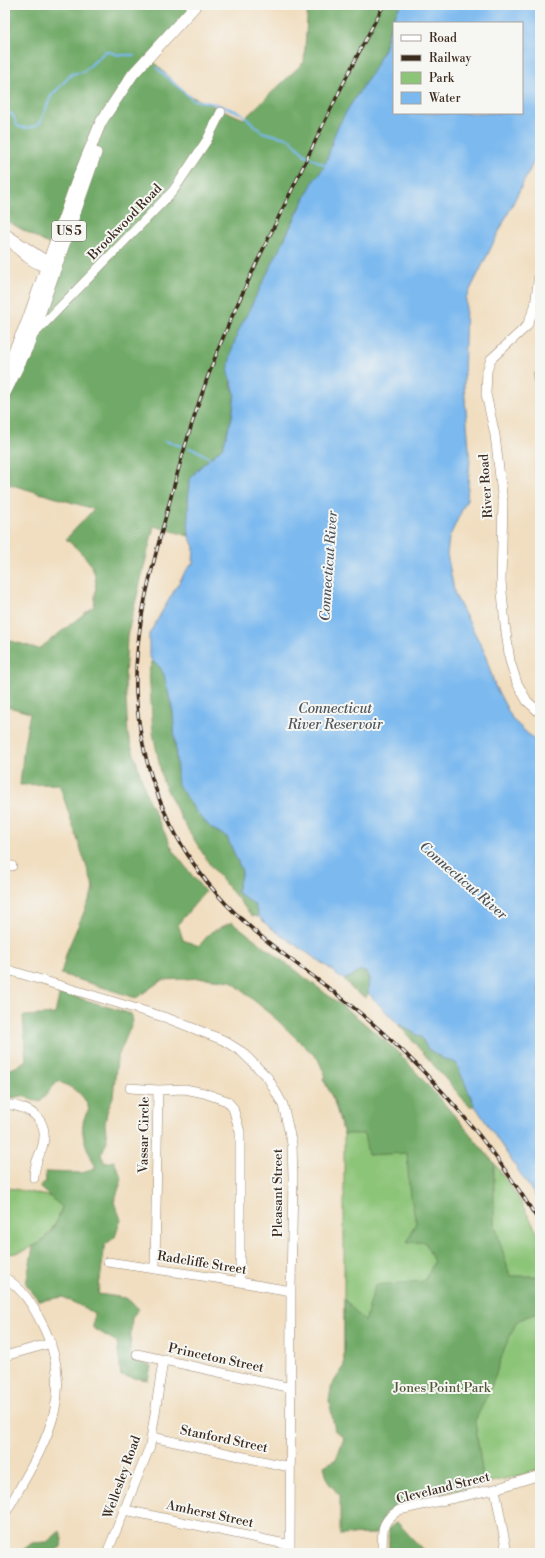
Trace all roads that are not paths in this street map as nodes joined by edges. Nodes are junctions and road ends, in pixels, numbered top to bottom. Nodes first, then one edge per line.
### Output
1 (196, 5) edge
2 (220, 112) dead end
3 (5, 234) edge
4 (49, 266) junction
5 (540, 266) edge
6 (537, 306) edge
7 (31, 337) junction
8 (5, 372) edge
9 (5, 393) edge
10 (540, 713) edge
11 (5, 969) edge
12 (130, 1088) dead end
13 (158, 1090) junction
14 (5, 1104) edge
15 (34, 1178) dead end
16 (108, 1262) dead end
17 (155, 1268) junction
18 (5, 1278) edge
19 (240, 1282) junction
20 (291, 1291) junction
21 (51, 1343) junction
22 (137, 1354) dead end
23 (5, 1356) edge
24 (163, 1361) junction
25 (291, 1388) junction
26 (152, 1437) junction
27 (290, 1467) junction
28 (540, 1475) edge
29 (495, 1489) junction
30 (125, 1510) junction
31 (5, 1514) edge
32 (290, 1549) edge
33 (107, 1553) edge
34 (382, 1553) edge
35 (507, 1553) edge

1 - 4 main road, US 5
2 - 7 street, Brookwood Road
3 - 4 street
4 - 7 main road, US 5
4 - 8 main road, US 5
5 - 6 street, River Road
6 - 10 street, River Road
7 - 9 main road, US 5
11 - 20 street, Pleasant Street
12 - 13 street
13 - 17 street, Vassar Circle
13 - 19 street, Vassar Circle
14 - 15 street
16 - 17 street, Radcliffe Street
17 - 19 street, Radcliffe Street
18 - 21 street
19 - 20 street, Radcliffe Street
20 - 25 street, Pleasant Street
21 - 23 street
21 - 31 street
22 - 24 street, Princeton Street
24 - 25 street, Princeton Street
24 - 26 street, Wellesley Road
25 - 27 street, Pleasant Street
26 - 27 street, Stanford Street
26 - 30 street, Wellesley Road
27 - 32 street, Pleasant Street
28 - 29 street, Cleveland Street
29 - 34 street, Cleveland Street
29 - 35 street
30 - 32 street, Amherst Street
30 - 33 street, Wellesley Road

